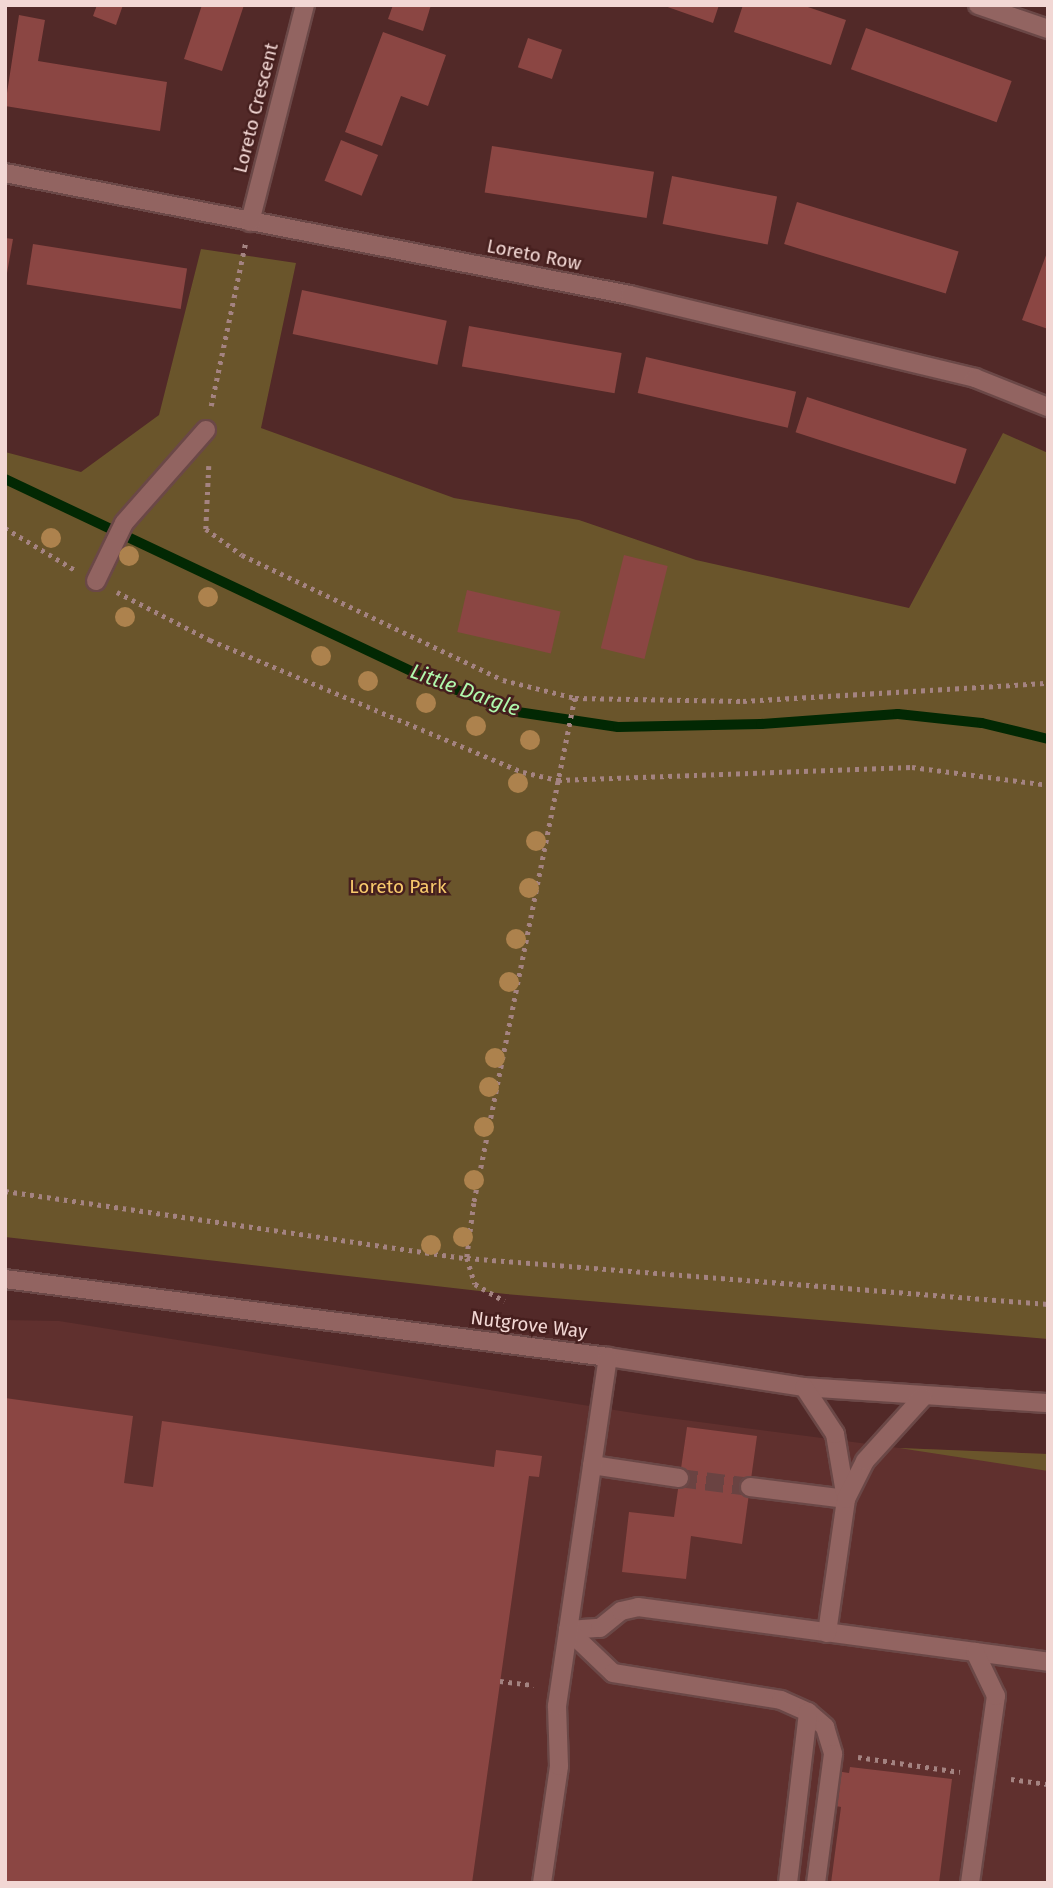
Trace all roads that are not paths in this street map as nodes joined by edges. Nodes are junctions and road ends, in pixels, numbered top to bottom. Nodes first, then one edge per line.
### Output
1 (305, 5) edge
2 (978, 5) edge
3 (1048, 29) edge
4 (5, 173) edge
5 (250, 222) junction
6 (1048, 407) edge
7 (206, 430) road end
8 (96, 581) road end
9 (5, 1279) edge
10 (608, 1357) junction
11 (804, 1387) junction
12 (923, 1397) junction
13 (1048, 1403) edge
14 (592, 1465) junction
15 (679, 1478) tunnel mouth
16 (750, 1487) tunnel mouth
17 (846, 1499) junction
18 (568, 1630) junction
19 (827, 1633) junction
20 (975, 1652) junction
21 (1048, 1662) edge
22 (807, 1712) junction
23 (542, 1883) edge
24 (788, 1883) edge
25 (816, 1883) edge
26 (970, 1883) edge

1 - 5 street, Loreto Crescent
2 - 3 street
4 - 5 street, Loreto Row
5 - 6 street, Loreto Row
7 - 8 street
9 - 10 street, Nutgrove Way
10 - 11 street, Nutgrove Way
10 - 14 street
11 - 12 street, Nutgrove Way
11 - 17 street
12 - 13 street, Nutgrove Way
12 - 17 street
14 - 15 street
14 - 18 street
16 - 17 street
17 - 19 street
18 - 19 street
18 - 22 street
18 - 23 street
19 - 20 street
20 - 21 street
20 - 26 street
22 - 24 street
22 - 25 street

